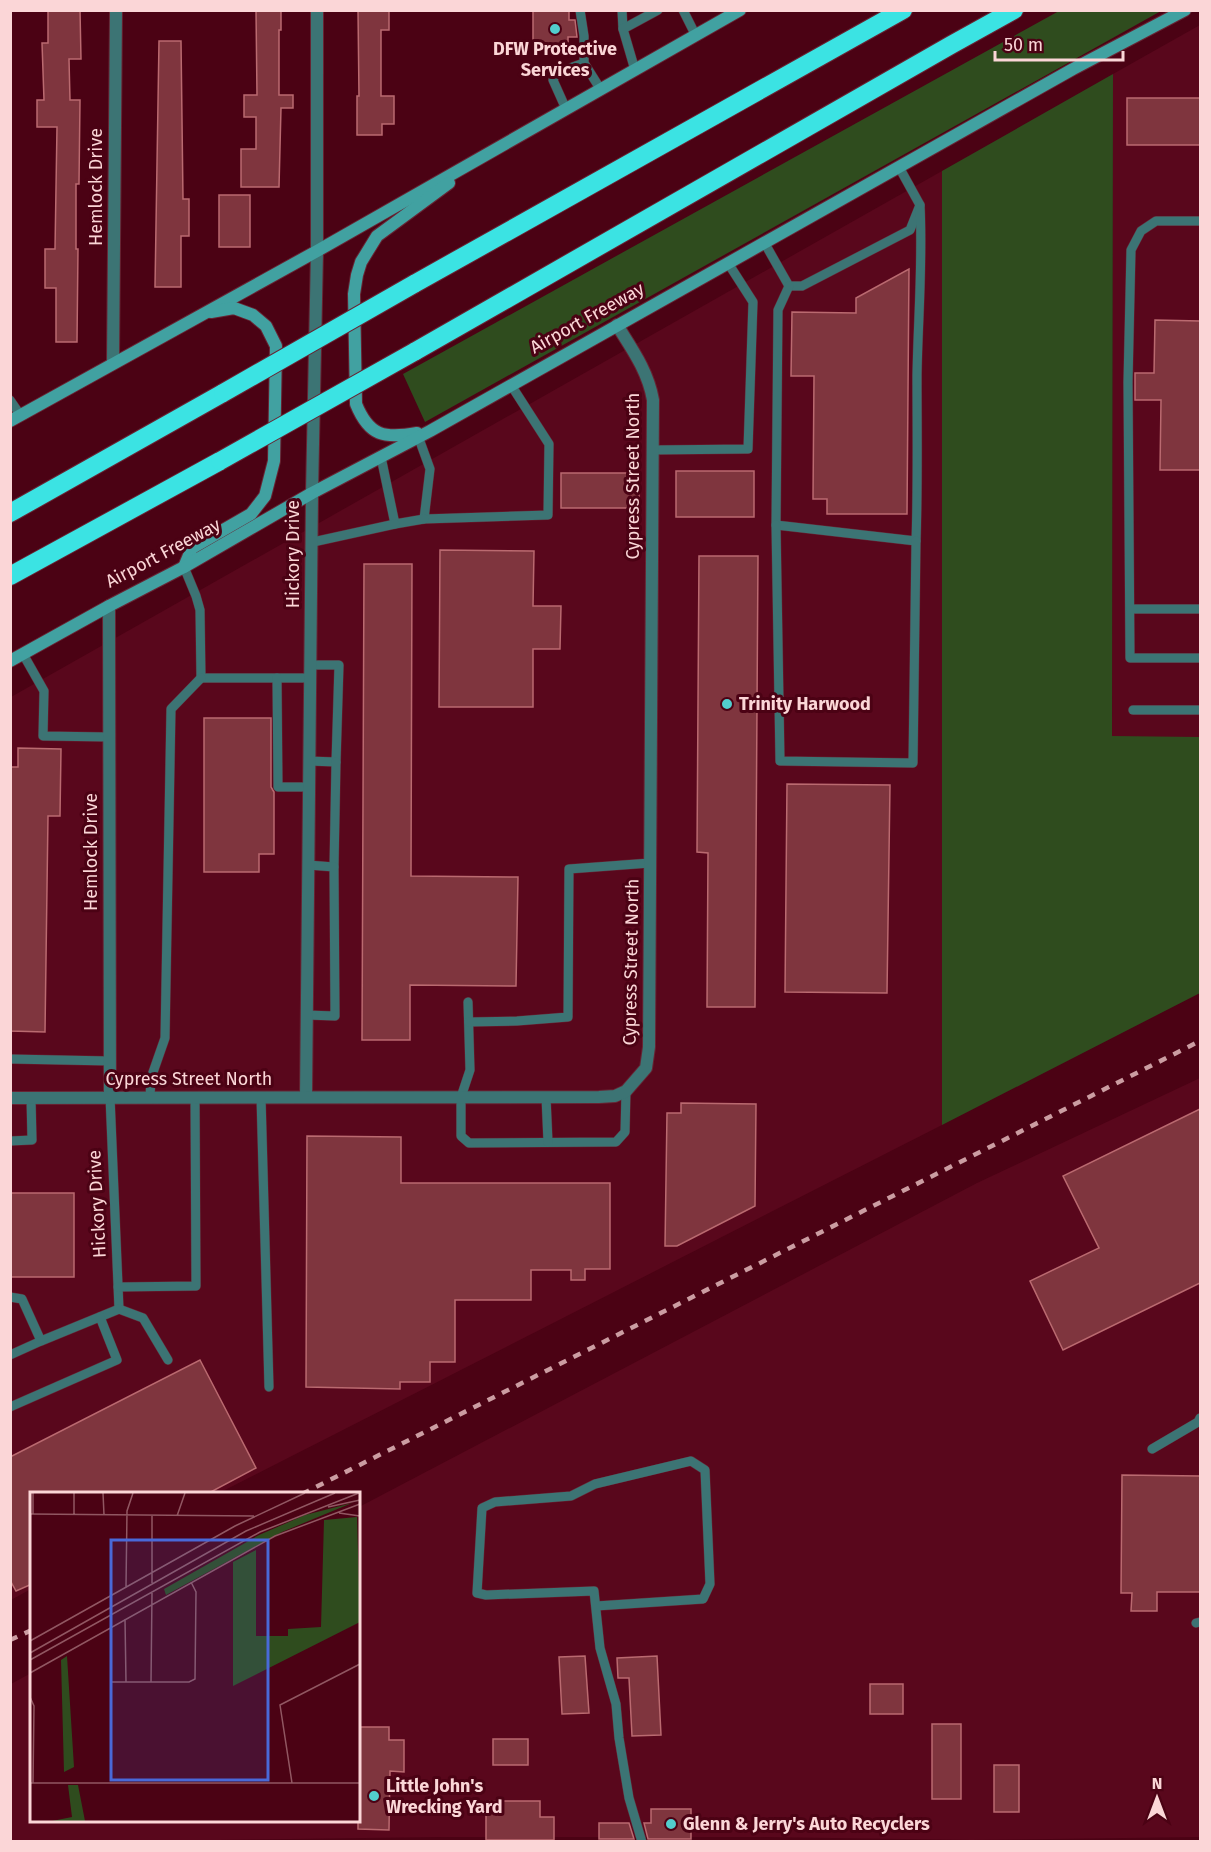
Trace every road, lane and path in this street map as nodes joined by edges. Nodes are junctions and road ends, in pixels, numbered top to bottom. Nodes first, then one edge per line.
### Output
1 (116, 10) edge
2 (317, 10) edge
3 (580, 10) edge
4 (622, 10) edge
5 (658, 10) edge
6 (683, 10) edge
7 (740, 10) edge
8 (903, 10) edge
9 (1014, 10) edge
10 (1185, 10) edge
11 (623, 29) junction
12 (696, 36) junction
13 (585, 63) junction
14 (634, 70) junction
15 (601, 90) junction
16 (566, 110) junction
17 (501, 146) junction
18 (899, 167) junction
19 (920, 205) junction
20 (1200, 221) edge
21 (764, 242) junction
22 (316, 251) junction
23 (728, 263) junction
24 (789, 285) junction
25 (202, 314) junction
26 (617, 325) junction
27 (113, 363) junction
28 (511, 385) junction
29 (10, 400) edge
30 (16, 418) edge
31 (424, 434) junction
32 (652, 450) junction
33 (381, 457) junction
34 (312, 494) junction
35 (10, 513) edge
36 (424, 519) junction
37 (395, 524) junction
38 (776, 525) junction
39 (916, 541) junction
40 (312, 542) junction
41 (184, 567) junction
42 (10, 576) edge
43 (109, 606) junction
44 (1131, 609) junction
45 (1200, 609) edge
46 (23, 654) junction
47 (1200, 658) edge
48 (10, 661) edge
49 (310, 672) junction
50 (201, 678) junction
51 (277, 678) junction
52 (1133, 710) dead end
53 (1200, 710) edge
54 (109, 737) junction
55 (309, 761) junction
56 (336, 762) junction
57 (309, 787) junction
58 (650, 863) junction
59 (308, 865) junction
60 (334, 867) junction
61 (468, 1002) dead end
62 (307, 1015) junction
63 (469, 1022) junction
64 (10, 1059) edge
65 (110, 1061) junction
66 (626, 1091) junction
67 (110, 1097) junction
68 (150, 1097) junction
69 (195, 1097) junction
70 (261, 1097) junction
71 (306, 1097) junction
72 (461, 1097) junction
73 (546, 1097) junction
74 (10, 1098) edge
75 (31, 1098) junction
76 (10, 1141) edge
77 (548, 1142) junction
78 (118, 1287) junction
79 (10, 1297) edge
80 (119, 1309) junction
81 (100, 1317) junction
82 (41, 1341) junction
83 (10, 1355) edge
84 (168, 1359) dead end
85 (269, 1388) dead end
86 (10, 1407) edge
87 (1200, 1418) edge
88 (1152, 1449) dead end
89 (596, 1606) junction
90 (642, 1842) edge

1 - 27 street, Hemlock Drive
2 - 22 street, Hickory Drive
3 - 13 lane
4 - 11 lane
5 - 11 lane
6 - 12 lane
7 - 12 main road
8 - 35 highway, bridge
9 - 42 highway, bridge
10 - 18 main road, Airport Freeway
11 - 14 lane
12 - 14 main road
13 - 15 lane
13 - 16 lane
14 - 15 main road
15 - 16 main road
16 - 17 main road
17 - 22 main road
17 - 31 main road
18 - 19 lane
18 - 21 main road, Airport Freeway
19 - 24 lane
19 - 39 lane
20 - 44 lane
21 - 23 main road, Airport Freeway
21 - 24 lane
22 - 25 main road
22 - 34 street, Hickory Drive
23 - 26 main road, Airport Freeway
23 - 32 lane
24 - 38 lane
25 - 27 main road
25 - 41 main road
26 - 28 main road, Airport Freeway
26 - 32 street, Cypress Street North
27 - 30 main road
28 - 31 main road, Airport Freeway
28 - 36 lane
29 - 30 lane
31 - 33 main road, Airport Freeway
31 - 36 lane
32 - 58 street, Cypress Street North
33 - 34 main road, Airport Freeway
33 - 37 lane
34 - 40 street, Hickory Drive
34 - 41 main road, Airport Freeway
36 - 37 lane
37 - 40 lane
38 - 39 lane
38 - 39 lane
40 - 49 street, Hickory Drive
41 - 43 main road, Airport Freeway
41 - 50 lane
43 - 46 main road, Airport Freeway
43 - 54 street, Hemlock Drive
44 - 45 lane
44 - 47 lane
46 - 48 main road, Airport Freeway
46 - 54 lane
49 - 51 lane
49 - 55 street, Hickory Drive
49 - 56 lane
50 - 51 lane
50 - 68 lane
51 - 57 lane
52 - 53 lane
54 - 65 street, Hemlock Drive
55 - 56 lane
55 - 57 street, Hickory Drive
56 - 60 lane
57 - 59 street, Hickory Drive
58 - 63 lane
58 - 66 street, Cypress Street North
59 - 60 lane
59 - 62 street, Hickory Drive
60 - 62 lane
61 - 63 lane
62 - 71 street, Hickory Drive
63 - 72 lane
64 - 65 lane
65 - 67 street, Hemlock Drive
66 - 73 street, Cypress Street North
66 - 77 lane
67 - 68 street, Cypress Street North
67 - 75 street, Cypress Street North
67 - 78 lane, Hickory Drive
68 - 69 street, Cypress Street North
69 - 70 street, Cypress Street North
69 - 78 lane
70 - 71 street, Cypress Street North
70 - 85 lane
71 - 72 street, Cypress Street North
72 - 73 street, Cypress Street North
72 - 77 lane
73 - 77 lane
74 - 75 street, Cypress Street North
75 - 76 lane
78 - 80 lane, Hickory Drive
79 - 82 lane
80 - 81 lane
80 - 84 lane
81 - 82 lane
81 - 86 lane
82 - 83 lane
87 - 88 lane
89 - 89 lane
89 - 90 lane

